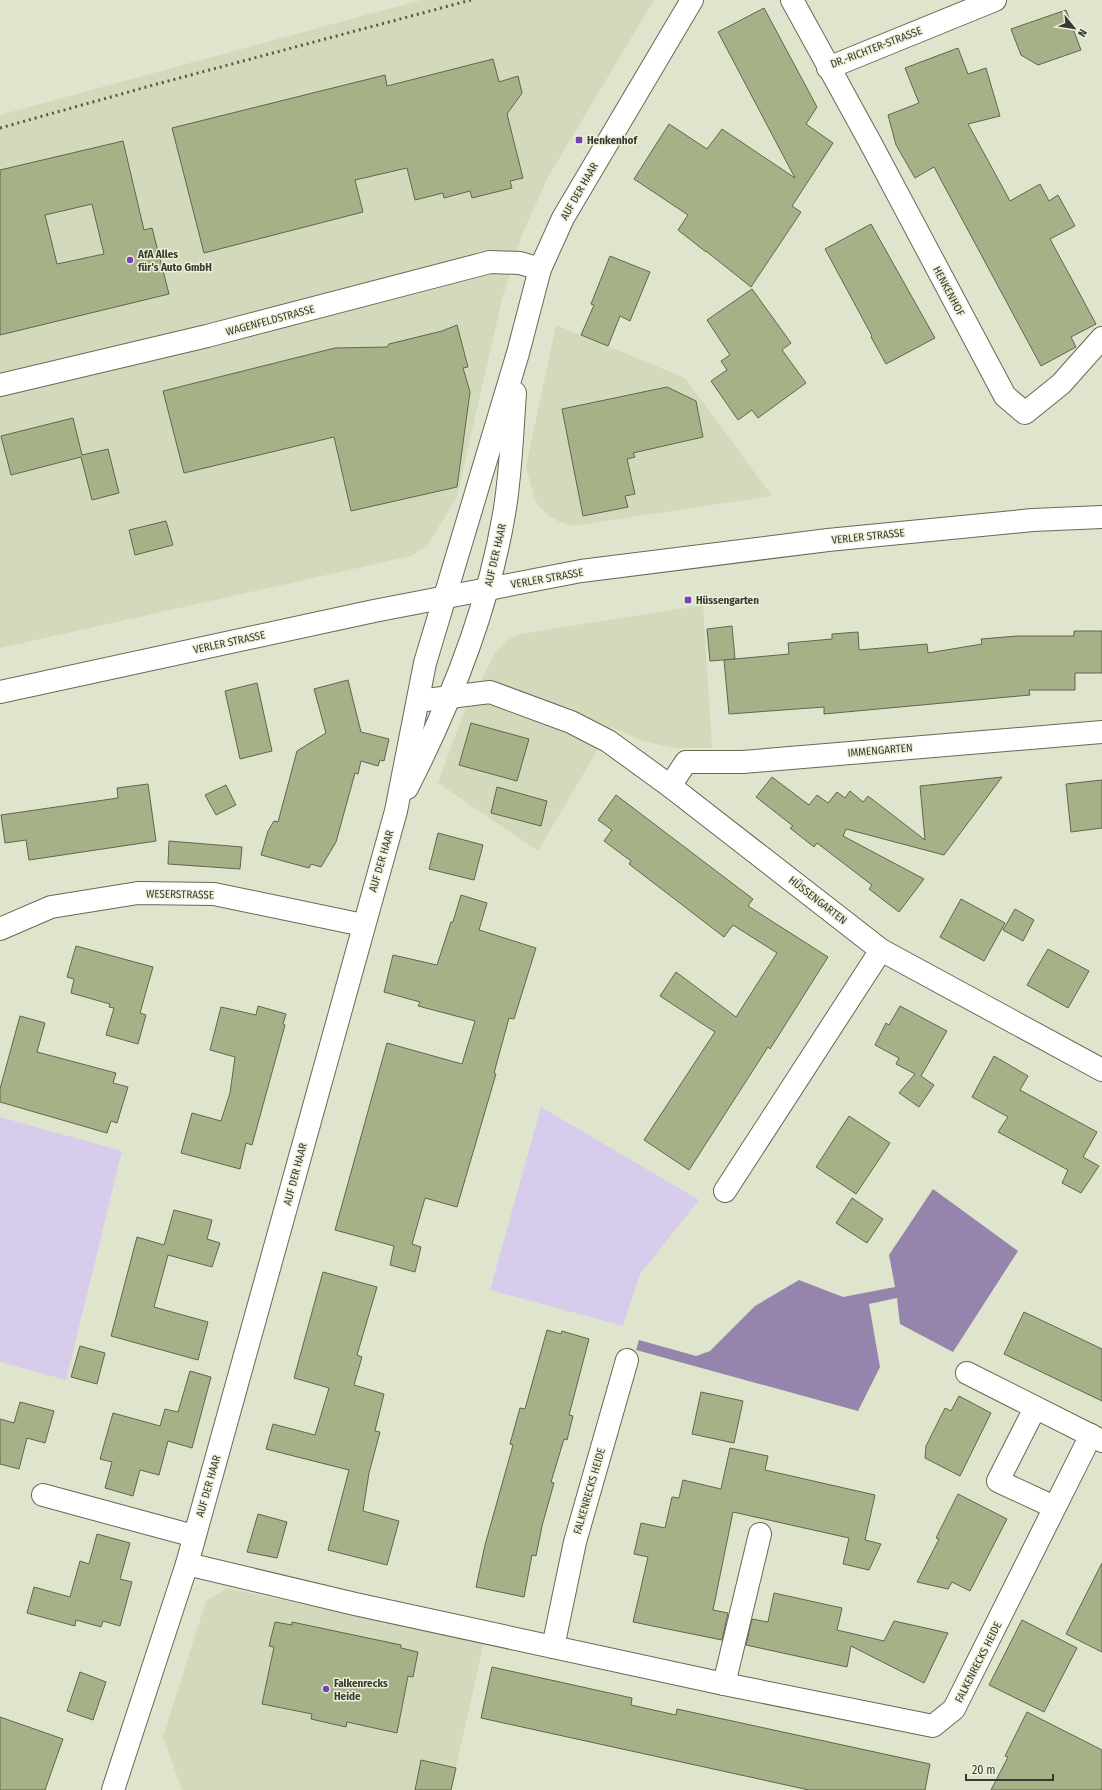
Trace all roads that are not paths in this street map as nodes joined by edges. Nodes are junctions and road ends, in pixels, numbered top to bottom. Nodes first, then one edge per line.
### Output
1 (692, 0) edge
2 (792, 0) edge
3 (995, 0) edge
4 (828, 68) junction
5 (540, 269) junction
6 (1102, 338) edge
7 (518, 354) junction
8 (0, 385) edge
9 (1102, 517) edge
10 (487, 588) junction
11 (444, 597) junction
12 (0, 692) edge
13 (450, 697) junction
14 (418, 701) junction
15 (1102, 732) edge
16 (670, 786) junction
17 (396, 811) junction
18 (363, 925) junction
19 (0, 928) edge
20 (881, 950) junction
21 (1102, 1070) edge
22 (725, 1191) dead end
23 (627, 1360) dead end
24 (967, 1373) dead end
25 (1036, 1408) junction
26 (1096, 1438) edge
27 (42, 1495) dead end
28 (1054, 1508) junction
29 (760, 1534) dead end
30 (194, 1536) junction
31 (187, 1564) junction
32 (553, 1647) junction
33 (724, 1684) junction
34 (113, 1790) edge

1 - 5 street, AUF DER HAAR
2 - 4 street, DR.-RICHTER-STRASSE
3 - 4 street, DR.-RICHTER-STRASSE
4 - 6 street, HENKENHOF
5 - 7 street, AUF DER HAAR
5 - 8 street, WAGENFELDSTRASSE
7 - 10 street, AUF DER HAAR
7 - 11 street, AUF DER HAAR
9 - 10 street, VERLER STRASSE
10 - 11 street, VERLER STRASSE
10 - 13 street, AUF DER HAAR
11 - 12 street, VERLER STRASSE
11 - 14 street, AUF DER HAAR
13 - 14 street, HÜSSENGARTEN
13 - 16 street, HÜSSENGARTEN
13 - 17 street, AUF DER HAAR
14 - 17 street, AUF DER HAAR
15 - 16 street, IMMENGARTEN
16 - 20 street, HÜSSENGARTEN
17 - 18 street, AUF DER HAAR
18 - 19 street, WESERSTRASSE
18 - 30 street, AUF DER HAAR
20 - 21 street, HÜSSENGARTEN
20 - 22 street
23 - 32 street, FALKENRECKS HEIDE
24 - 25 street, FALKENRECKS HEIDE
25 - 26 street, FALKENRECKS HEIDE
25 - 28 street
26 - 28 street, FALKENRECKS HEIDE
27 - 30 street
28 - 33 street, FALKENRECKS HEIDE
29 - 33 street
30 - 31 street, AUF DER HAAR
31 - 32 street, FALKENRECKS HEIDE
31 - 34 street, AUF DER HAAR
32 - 33 street, FALKENRECKS HEIDE

